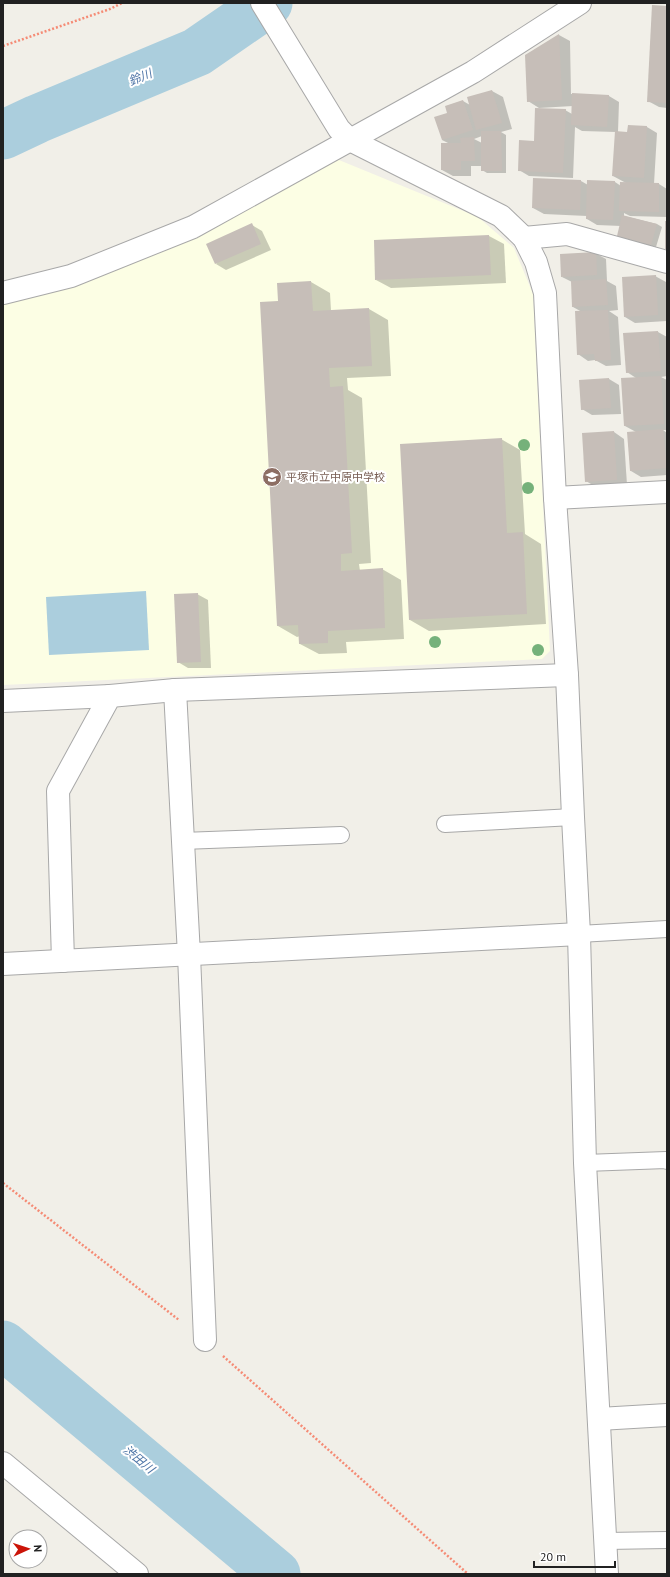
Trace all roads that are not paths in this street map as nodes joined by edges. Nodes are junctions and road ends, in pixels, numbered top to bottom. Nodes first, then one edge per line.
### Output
1 (262, 3) edge
2 (580, 3) edge
3 (344, 134) junction
4 (524, 238) junction
5 (667, 262) edge
6 (3, 293) edge
7 (667, 492) edge
8 (555, 498) junction
9 (568, 675) junction
10 (175, 690) junction
11 (110, 696) junction
12 (3, 701) edge
13 (573, 817) junction
14 (445, 824) dead end
15 (341, 835) dead end
16 (182, 841) junction
17 (667, 929) edge
18 (579, 934) junction
19 (189, 955) junction
20 (63, 961) junction
21 (3, 964) edge
22 (667, 1161) edge
23 (585, 1163) junction
24 (205, 1340) road end
25 (667, 1415) edge
26 (599, 1419) junction
27 (3, 1462) edge
28 (667, 1540) edge
29 (606, 1541) junction
30 (137, 1574) edge
31 (607, 1574) edge

1 - 3 street
2 - 3 street
3 - 4 street
3 - 6 street
4 - 5 street
4 - 8 street
7 - 8 street
8 - 9 street
9 - 10 street
9 - 13 street
10 - 11 street
10 - 16 street
11 - 12 street
11 - 20 street
13 - 14 lane
13 - 18 street
15 - 16 lane
16 - 19 street
17 - 18 lane
18 - 19 street
18 - 23 street
19 - 20 street
19 - 24 street
20 - 21 street
22 - 23 lane
23 - 26 street
25 - 26 street
26 - 29 street
27 - 30 street
28 - 29 lane
29 - 31 street

